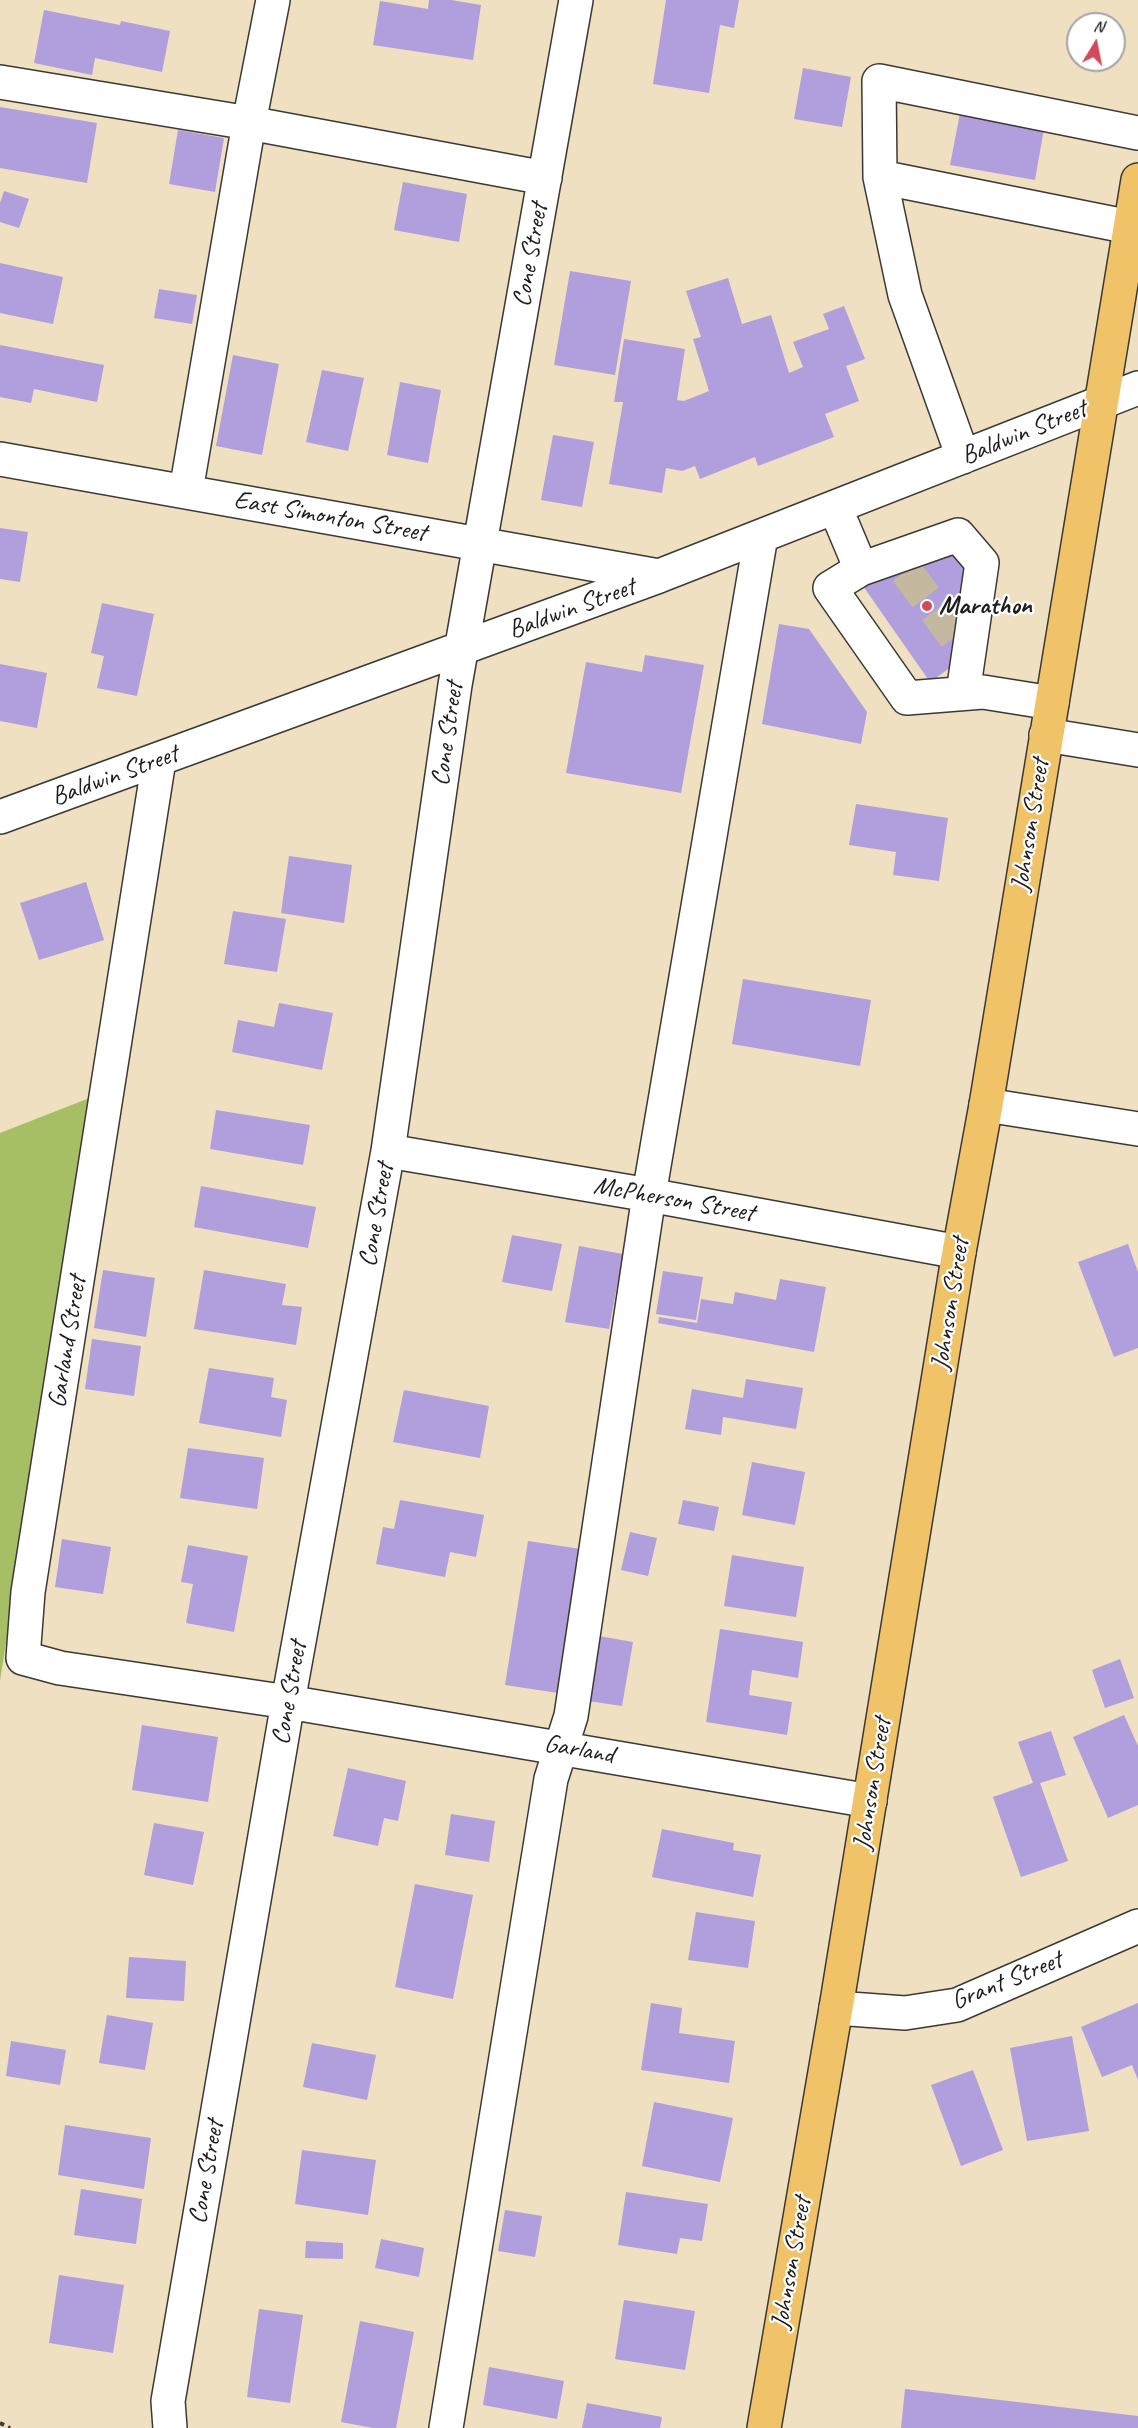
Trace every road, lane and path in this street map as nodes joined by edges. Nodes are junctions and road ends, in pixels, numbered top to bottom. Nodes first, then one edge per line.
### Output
1 (273, 0) edge
2 (576, 0) edge
3 (0, 82) edge
4 (249, 123) junction
5 (1138, 133) edge
6 (545, 177) junction
7 (880, 177) junction
8 (1138, 180) edge
9 (1130, 227) junction
10 (1138, 388) edge
11 (1100, 402) junction
12 (963, 457) junction
13 (0, 459) edge
14 (186, 491) junction
15 (835, 507) junction
16 (761, 536) junction
17 (480, 545) junction
18 (861, 569) junction
19 (660, 576) junction
20 (462, 650) junction
21 (963, 693) junction
22 (1052, 703) junction
23 (1046, 735) junction
24 (1138, 750) edge
25 (159, 760) junction
26 (0, 817) edge
27 (986, 1105) junction
28 (1138, 1129) edge
29 (388, 1151) junction
30 (649, 1195) junction
31 (959, 1252) junction
32 (11, 1656) edge
33 (288, 1702) junction
34 (562, 1747) junction
35 (870, 1801) junction
36 (1138, 1926) edge
37 (836, 2008) junction
38 (0, 2423) edge
39 (10, 2428) edge
40 (170, 2428) edge
41 (446, 2428) edge
42 (764, 2428) edge

1 - 4 street
2 - 6 street, Cone Street
3 - 4 street
4 - 6 street
4 - 14 street
5 - 7 street
6 - 17 street, Cone Street
7 - 9 street
7 - 12 street
8 - 9 main road, Johnson Street
9 - 11 main road, Johnson Street
10 - 11 street, Baldwin Street
11 - 12 street, Baldwin Street
11 - 22 main road, Johnson Street
12 - 15 street, Baldwin Street
13 - 14 street, East Simonton Street
14 - 17 street, East Simonton Street
15 - 16 street, Baldwin Street
15 - 18 street
16 - 19 street, Baldwin Street
16 - 30 street
17 - 19 street, East Simonton Street
17 - 20 street, Cone Street
18 - 21 street
18 - 21 street
19 - 20 street, Baldwin Street
20 - 25 street, Baldwin Street
20 - 29 street, Cone Street
21 - 22 street
22 - 23 main road, Johnson Street
23 - 24 street
23 - 27 main road, Johnson Street
25 - 26 street, Baldwin Street
25 - 32 street, Garland Street
27 - 28 street
27 - 31 main road, Johnson Street
29 - 30 street, McPherson Street
29 - 33 street, Cone Street
30 - 31 street, McPherson Street
30 - 34 street
31 - 35 main road, Johnson Street
32 - 33 street, Garland Street
33 - 34 street, Garland
33 - 40 street, Cone Street
34 - 35 street, Garland
34 - 41 street
35 - 37 main road, Johnson Street
36 - 37 street, Grant Street
37 - 42 main road, Johnson Street
38 - 39 path

